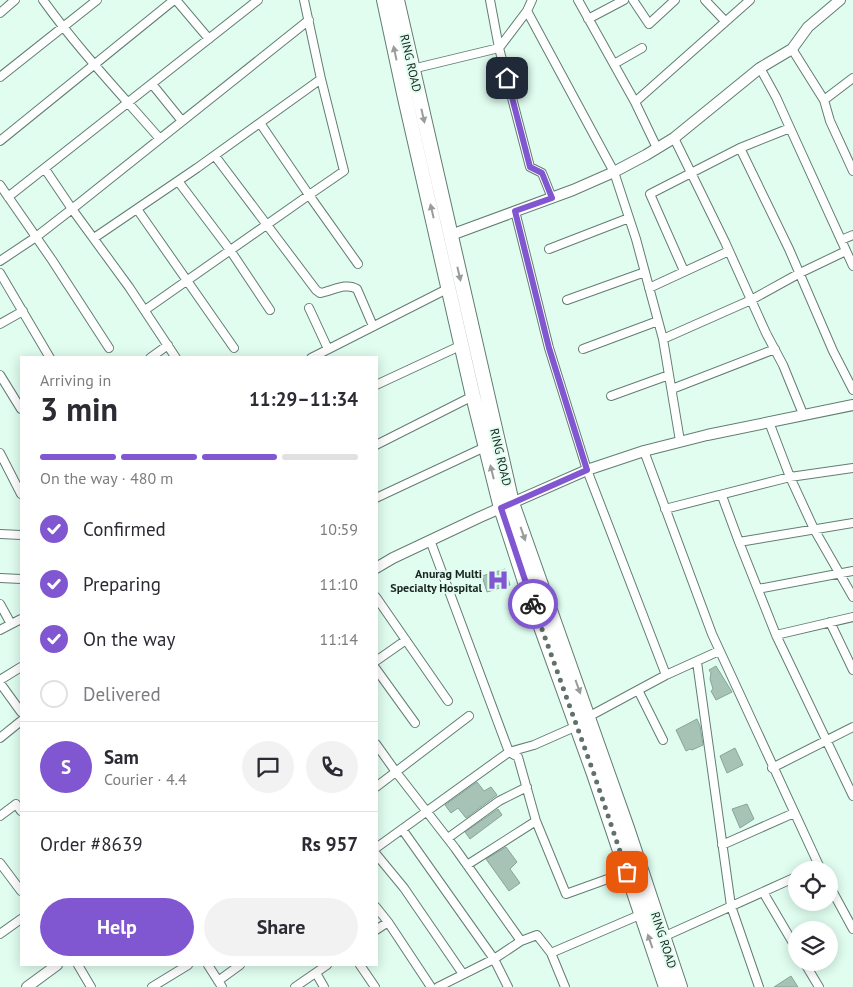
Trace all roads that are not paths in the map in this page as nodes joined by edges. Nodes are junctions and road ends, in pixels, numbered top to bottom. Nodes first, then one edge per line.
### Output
1 (15, 0) edge
2 (43, 0) edge
3 (97, 0) edge
4 (175, 0) edge
5 (258, 0) edge
6 (304, 0) edge
7 (384, 0) edge
8 (396, 0) edge
9 (490, 0) edge
10 (532, 0) edge
11 (578, 0) edge
12 (624, 0) edge
13 (633, 0) edge
14 (675, 0) edge
15 (705, 0) edge
16 (750, 0) edge
17 (840, 0) edge
18 (527, 11) junction
19 (0, 13) edge
20 (588, 19) junction
21 (308, 20) junction
22 (725, 21) junction
23 (62, 27) junction
24 (209, 39) junction
25 (499, 48) junction
26 (642, 48) dead end
27 (792, 48) junction
28 (614, 64) junction
29 (94, 65) junction
30 (760, 68) junction
31 (412, 69) junction
32 (0, 77) edge
33 (853, 78) edge
34 (321, 80) junction
35 (152, 84) junction
36 (824, 100) junction
37 (635, 102) junction
38 (129, 103) junction
39 (182, 122) junction
40 (260, 124) junction
41 (790, 128) junction
42 (674, 138) junction
43 (160, 139) junction
44 (0, 141) edge
45 (657, 148) junction
46 (740, 148) junction
47 (215, 156) junction
48 (45, 169) junction
49 (853, 170) edge
50 (614, 172) junction
51 (691, 173) junction
52 (178, 181) junction
53 (0, 186) edge
54 (309, 195) junction
55 (8, 197) junction
56 (552, 198) junction
57 (137, 208) junction
58 (72, 209) junction
59 (515, 211) junction
60 (629, 218) junction
61 (267, 224) junction
62 (450, 235) junction
63 (853, 235) edge
64 (36, 237) junction
65 (94, 238) junction
66 (841, 240) junction
67 (549, 249) dead end
68 (230, 250) junction
69 (729, 251) junction
70 (846, 251) junction
71 (0, 261) edge
72 (358, 264) dead end
73 (853, 266) edge
74 (684, 271) junction
75 (644, 272) junction
76 (0, 273) edge
77 (800, 273) junction
78 (187, 282) junction
79 (449, 288) junction
80 (649, 288) junction
81 (567, 300) dead end
82 (751, 300) junction
83 (309, 308) dead end
84 (145, 310) junction
85 (270, 310) dead end
86 (23, 311) junction
87 (658, 320) junction
88 (0, 324) edge
89 (373, 326) junction
90 (663, 339) junction
91 (168, 345) junction
92 (462, 345) junction
93 (109, 348) dead end
94 (234, 348) dead end
95 (328, 349) junction
96 (583, 349) dead end
97 (775, 349) junction
98 (49, 356) edge
99 (153, 356) edge
100 (175, 356) edge
101 (315, 356) edge
102 (0, 375) edge
103 (669, 375) junction
104 (378, 384) edge
105 (672, 389) junction
106 (853, 390) edge
107 (473, 396) junction
108 (611, 396) dead end
109 (853, 405) edge
110 (20, 407) edge
111 (803, 414) junction
112 (769, 422) junction
113 (680, 441) junction
114 (378, 444) edge
115 (486, 447) junction
116 (644, 450) junction
117 (0, 453) edge
118 (853, 468) edge
119 (587, 470) junction
120 (790, 477) junction
121 (20, 492) edge
122 (722, 496) junction
123 (378, 497) edge
124 (506, 505) junction
125 (665, 509) junction
126 (853, 523) edge
127 (814, 528) junction
128 (0, 534) edge
129 (20, 535) edge
130 (430, 540) junction
131 (739, 542) junction
132 (378, 567) edge
133 (853, 571) edge
134 (840, 572) junction
135 (0, 578) edge
136 (20, 579) edge
137 (758, 589) junction
138 (853, 597) edge
139 (378, 600) edge
140 (0, 604) edge
141 (853, 616) edge
142 (20, 620) edge
143 (830, 622) junction
144 (11, 624) junction
145 (0, 630) edge
146 (776, 635) junction
147 (406, 640) junction
148 (719, 651) junction
149 (378, 660) edge
150 (697, 662) junction
151 (20, 668) edge
152 (853, 670) edge
153 (378, 672) edge
154 (666, 676) junction
155 (0, 682) edge
156 (638, 690) junction
157 (448, 701) dead end
158 (20, 711) edge
159 (469, 716) dead end
160 (588, 717) junction
161 (20, 722) edge
162 (415, 722) dead end
163 (577, 726) junction
164 (853, 727) edge
165 (0, 738) edge
166 (663, 740) dead end
167 (827, 740) junction
168 (378, 747) edge
169 (509, 752) junction
170 (772, 768) junction
171 (396, 772) junction
172 (378, 786) edge
173 (527, 788) junction
174 (853, 796) edge
175 (20, 810) edge
176 (427, 812) junction
177 (794, 813) junction
178 (0, 816) edge
179 (536, 821) junction
180 (402, 829) junction
181 (448, 838) junction
182 (722, 845) junction
183 (378, 847) edge
184 (378, 856) edge
185 (814, 861) edge
186 (0, 863) edge
187 (467, 865) junction
188 (627, 872) junction
189 (788, 881) edge
190 (20, 890) edge
191 (763, 892) junction
192 (838, 901) edge
193 (731, 906) junction
194 (378, 910) edge
195 (642, 914) junction
196 (20, 919) edge
197 (388, 922) junction
198 (378, 929) edge
199 (853, 929) edge
200 (0, 934) edge
201 (788, 934) edge
202 (663, 937) junction
203 (521, 941) junction
204 (551, 953) junction
205 (494, 959) junction
206 (56, 966) edge
207 (79, 966) edge
208 (186, 966) edge
209 (209, 966) edge
210 (239, 966) edge
211 (326, 966) edge
212 (361, 966) edge
213 (809, 971) edge
214 (316, 973) junction
215 (463, 974) junction
216 (220, 984) edge
217 (447, 985) edge
218 (32, 986) edge
219 (90, 987) edge
220 (152, 987) edge
221 (295, 987) edge
222 (324, 987) edge
223 (374, 987) edge
224 (430, 987) edge
225 (438, 987) edge
226 (508, 987) edge
227 (565, 987) edge
228 (666, 987) edge
229 (680, 987) edge
230 (759, 987) edge
231 (819, 987) edge

1 - 19 street
2 - 23 street
3 - 23 street
4 - 24 street
4 - 29 street
5 - 24 street
6 - 21 street
79 -> 7 highway, RING ROAD
8 - 31 highway, RING ROAD
9 - 25 street
10 - 18 street
11 - 20 street
12 - 20 street
13 - 14 street
15 - 22 street
16 - 22 street
17 - 27 street
18 - 25 street
18 - 50 street
20 - 28 street
21 - 34 street
21 - 39 street
22 - 37 street
23 - 29 street
23 - 32 street
24 - 35 street
25 - 31 street
25 - 56 street
26 - 28 street
27 - 30 street
27 - 36 street
28 - 37 street
29 - 38 street
29 - 44 street
30 - 41 street
30 - 42 street
31 -> 62 highway, RING ROAD
33 - 36 street
34 - 40 street
34 - 54 street
35 - 38 street
35 - 39 street
36 - 49 street
37 - 45 street
38 - 43 street
38 - 48 street
39 - 43 street
40 - 47 street
40 - 54 street
41 - 46 street
41 - 66 street
42 - 45 street
42 - 51 street
43 - 58 street
45 - 50 street
46 - 51 street
46 - 77 street
47 - 52 street
47 - 61 street
48 - 55 street
48 - 58 street
50 - 56 street
50 - 60 street
51 - 69 street
51 - 74 street
52 - 57 street
52 - 68 street
53 - 55 street
54 - 61 street
54 - 72 street
55 - 64 street
56 - 59 street
57 - 65 street
57 - 78 street
58 - 64 street
58 - 65 street
59 - 62 street
59 - 119 street
60 - 67 street
60 - 75 street
61 - 68 street
61 - 89 street
62 -> 124 highway, RING ROAD
63 - 66 street
64 - 71 street
64 - 93 street
65 - 84 street
66 - 70 street
68 - 78 street
68 - 85 street
69 - 74 street
69 - 82 street
70 - 73 street
70 - 77 street
74 - 80 street
75 - 80 street
75 - 81 street
76 - 86 street
77 - 82 street
77 - 106 street
78 - 84 street
78 - 94 street
79 - 89 street
79 - 92 highway, RING ROAD
80 - 87 street
82 - 90 street
82 - 97 street
83 - 95 street
84 - 91 street
86 - 88 street
86 - 98 street
87 - 90 street
87 - 96 street
89 - 95 street
90 - 103 street
91 - 99 street
91 - 100 street
92 - 104 street
92 - 107 highway, RING ROAD
95 - 101 street
97 - 105 street
97 - 111 street
102 - 110 street
103 - 105 street
103 - 108 street
105 - 113 street
107 - 114 street
107 - 115 highway, RING ROAD
109 - 111 street
111 - 112 street
112 - 113 street
112 - 120 street
113 - 116 street
115 - 123 street
124 -> 115 highway, RING ROAD
116 - 119 street
116 - 125 street
117 - 121 street
118 - 120 street
119 - 124 street
119 - 154 street
120 - 122 street
120 - 127 street
122 - 125 street
122 - 131 street
124 - 130 street
124 -> 160 highway, RING ROAD
124 - 163 highway, RING ROAD
125 - 148 street
126 - 127 street
127 - 131 street
127 - 134 street
128 - 129 street
130 - 132 street
130 - 169 street
131 - 137 street
133 - 134 street
134 - 137 street
134 - 138 street
135 - 136 street
137 - 146 street
139 - 147 street
140 - 144 street
141 - 143 street
142 - 144 street
143 - 146 street
143 - 152 street
144 - 145 street
146 - 167 street
147 - 149 street
147 - 157 street
148 - 150 street
148 - 170 street
150 - 154 street
150 - 182 street
151 - 155 street
153 - 162 street
154 - 156 street
155 - 158 street
156 - 160 street
156 - 166 street
159 - 171 street
160 - 202 highway, RING ROAD
161 - 165 street
163 - 169 street
163 - 188 highway, RING ROAD
164 - 167 street
167 - 170 street
167 - 174 street
168 - 171 street
169 - 173 street
169 - 176 street
170 - 177 street
171 - 172 street
171 - 176 street
173 - 179 street
173 - 181 street
175 - 178 street
176 - 180 street
176 - 181 street
177 - 182 street
177 - 185 street
179 - 187 street
179 - 188 street
180 - 183 street
180 - 205 street
181 - 187 street
182 - 193 street
184 - 215 street
186 - 190 street
187 - 203 street
188 - 195 highway, RING ROAD
189 - 191 street
191 - 193 street
191 - 201 street
192 - 199 street
193 - 202 street
193 - 230 street
194 - 197 street
195 - 204 street
228 -> 195 highway, RING ROAD
196 - 200 street
197 - 198 street
197 - 224 street
202 - 229 highway, RING ROAD
203 - 204 street
203 - 205 street
204 - 227 street
205 - 215 street
205 - 226 street
206 - 218 street
207 - 219 street
208 - 220 street
209 - 216 street
210 - 216 street
211 - 214 street
212 - 223 street
213 - 231 street
214 - 221 street
214 - 222 street
215 - 217 street
217 - 225 street

